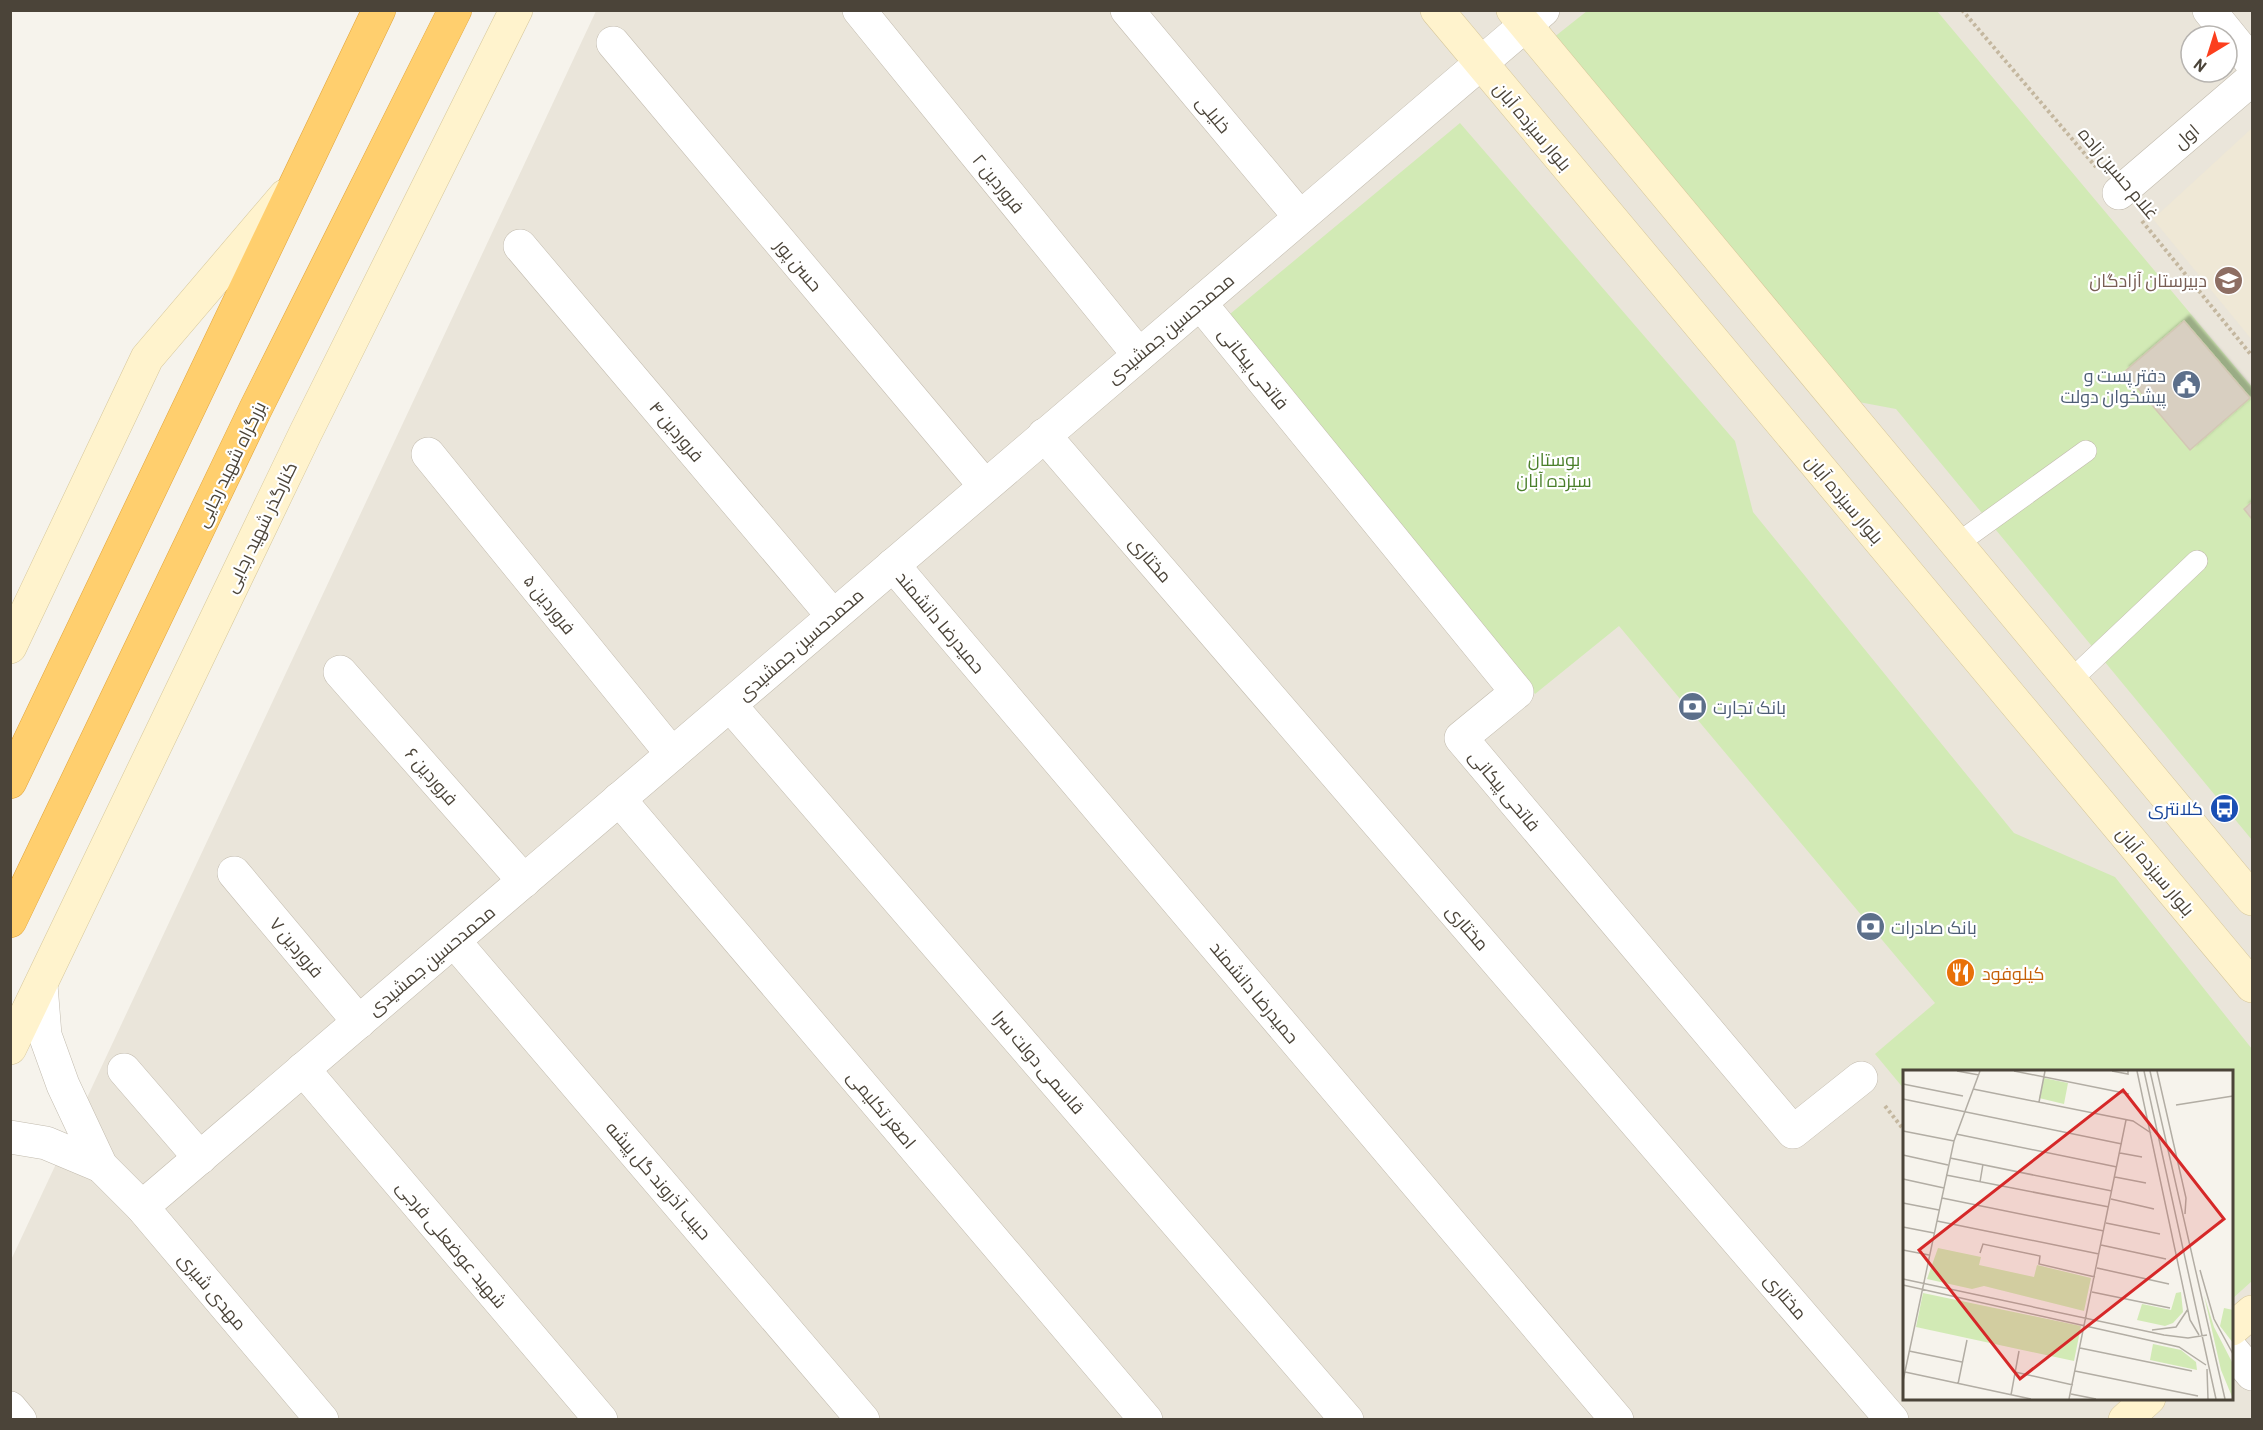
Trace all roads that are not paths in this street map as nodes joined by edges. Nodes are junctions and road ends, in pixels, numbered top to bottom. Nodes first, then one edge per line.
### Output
1 (379, 10) edge
2 (455, 10) edge
3 (516, 10) edge
4 (860, 10) edge
5 (1127, 10) edge
6 (1437, 10) edge
7 (2209, 10) edge
8 (1527, 16) edge
9 (613, 43) dead end
10 (2253, 63) edge
11 (1470, 72) junction
12 (2253, 79) edge
13 (296, 183) junction
14 (2118, 193) road end
15 (1300, 217) junction
16 (520, 246) dead end
17 (1200, 303) junction
18 (1139, 355) junction
19 (1044, 435) junction
20 (2086, 451) dead end
21 (428, 454) dead end
22 (985, 486) junction
23 (1957, 544) junction
24 (2197, 561) dead end
25 (893, 565) junction
26 (833, 616) junction
27 (10, 647) edge
28 (340, 672) dead end
29 (2070, 681) junction
30 (730, 705) junction
31 (672, 754) junction
32 (10, 782) edge
33 (619, 799) junction
34 (234, 873) dead end
35 (524, 881) junction
36 (2253, 899) edge
37 (10, 921) edge
38 (454, 941) junction
39 (41, 985) junction
40 (2253, 986) edge
41 (359, 1022) junction
42 (10, 1047) edge
43 (303, 1069) junction
44 (124, 1070) dead end
45 (1861, 1078) dead end
46 (10, 1137) edge
47 (200, 1158) junction
48 (101, 1166) junction
49 (142, 1207) junction
50 (2253, 1311) edge
51 (2233, 1328) edge
52 (2233, 1351) edge
53 (2253, 1374) edge
54 (2147, 1400) edge
55 (10, 1408) edge
56 (20, 1419) edge
57 (322, 1419) edge
58 (601, 1419) edge
59 (863, 1419) edge
60 (1146, 1419) edge
61 (1347, 1419) edge
62 (1617, 1419) edge
63 (1892, 1419) edge
64 (2124, 1419) edge

1 - 13 highway
2 - 37 highway, بزرگراه شهید رجایی
3 - 39 main road, کنارگذر شهید رجایی
4 - 18 street, فروردین ۲
5 - 15 street, خلیلی
6 - 11 main road, بلوار سیزده آبان
7 - 10 street
8 - 11 street, محمدحسین جمشیدی
8 - 23 main road
9 - 22 street, حسن پور
11 - 15 street, محمدحسین جمشیدی
11 - 40 main road, بلوار سیزده آبان
12 - 14 street, اول
13 - 27 main road
13 - 32 highway
15 - 17 street, محمدحسین جمشیدی
16 - 26 street, فروردین ۴
17 - 18 street, محمدحسین جمشیدی
17 - 45 street, فاتحی پیکانی
18 - 19 street, محمدحسین جمشیدی
19 - 22 street, محمدحسین جمشیدی
19 - 63 street, مختاری
20 - 23 lane
21 - 31 street, فروردین ۵
22 - 25 street, محمدحسین جمشیدی
23 - 29 main road
24 - 29 lane
25 - 26 street, محمدحسین جمشیدی
25 - 62 street, حمیدرضا دانشمند
26 - 30 street, محمدحسین جمشیدی
28 - 35 street, فروردین ۶
29 - 36 main road
30 - 31 street, محمدحسین جمشیدی
30 - 61 street, قاسمی دولت سرا
31 - 33 street, محمدحسین جمشیدی
33 - 35 street, محمدحسین جمشیدی
33 - 60 street, اصغر تکلیمی
34 - 41 street, فروردین ۷
35 - 38 street, محمدحسین جمشیدی
38 - 41 street, محمدحسین جمشیدی
38 - 59 street, حبیب آذروند گل پیشه
39 - 42 main road, کنارگذر شهید رجایی
39 - 48 street
41 - 43 street, محمدحسین جمشیدی
43 - 47 street, محمدحسین جمشیدی
43 - 58 street, شهید عوضعلی فرجی
44 - 47 street
46 - 48 street
47 - 49 street, محمدحسین جمشیدی
48 - 49 street, مهدی شیری
49 - 57 street, مهدی شیری
50 - 51 main road
52 - 53 street
54 - 64 main road
55 - 56 street

